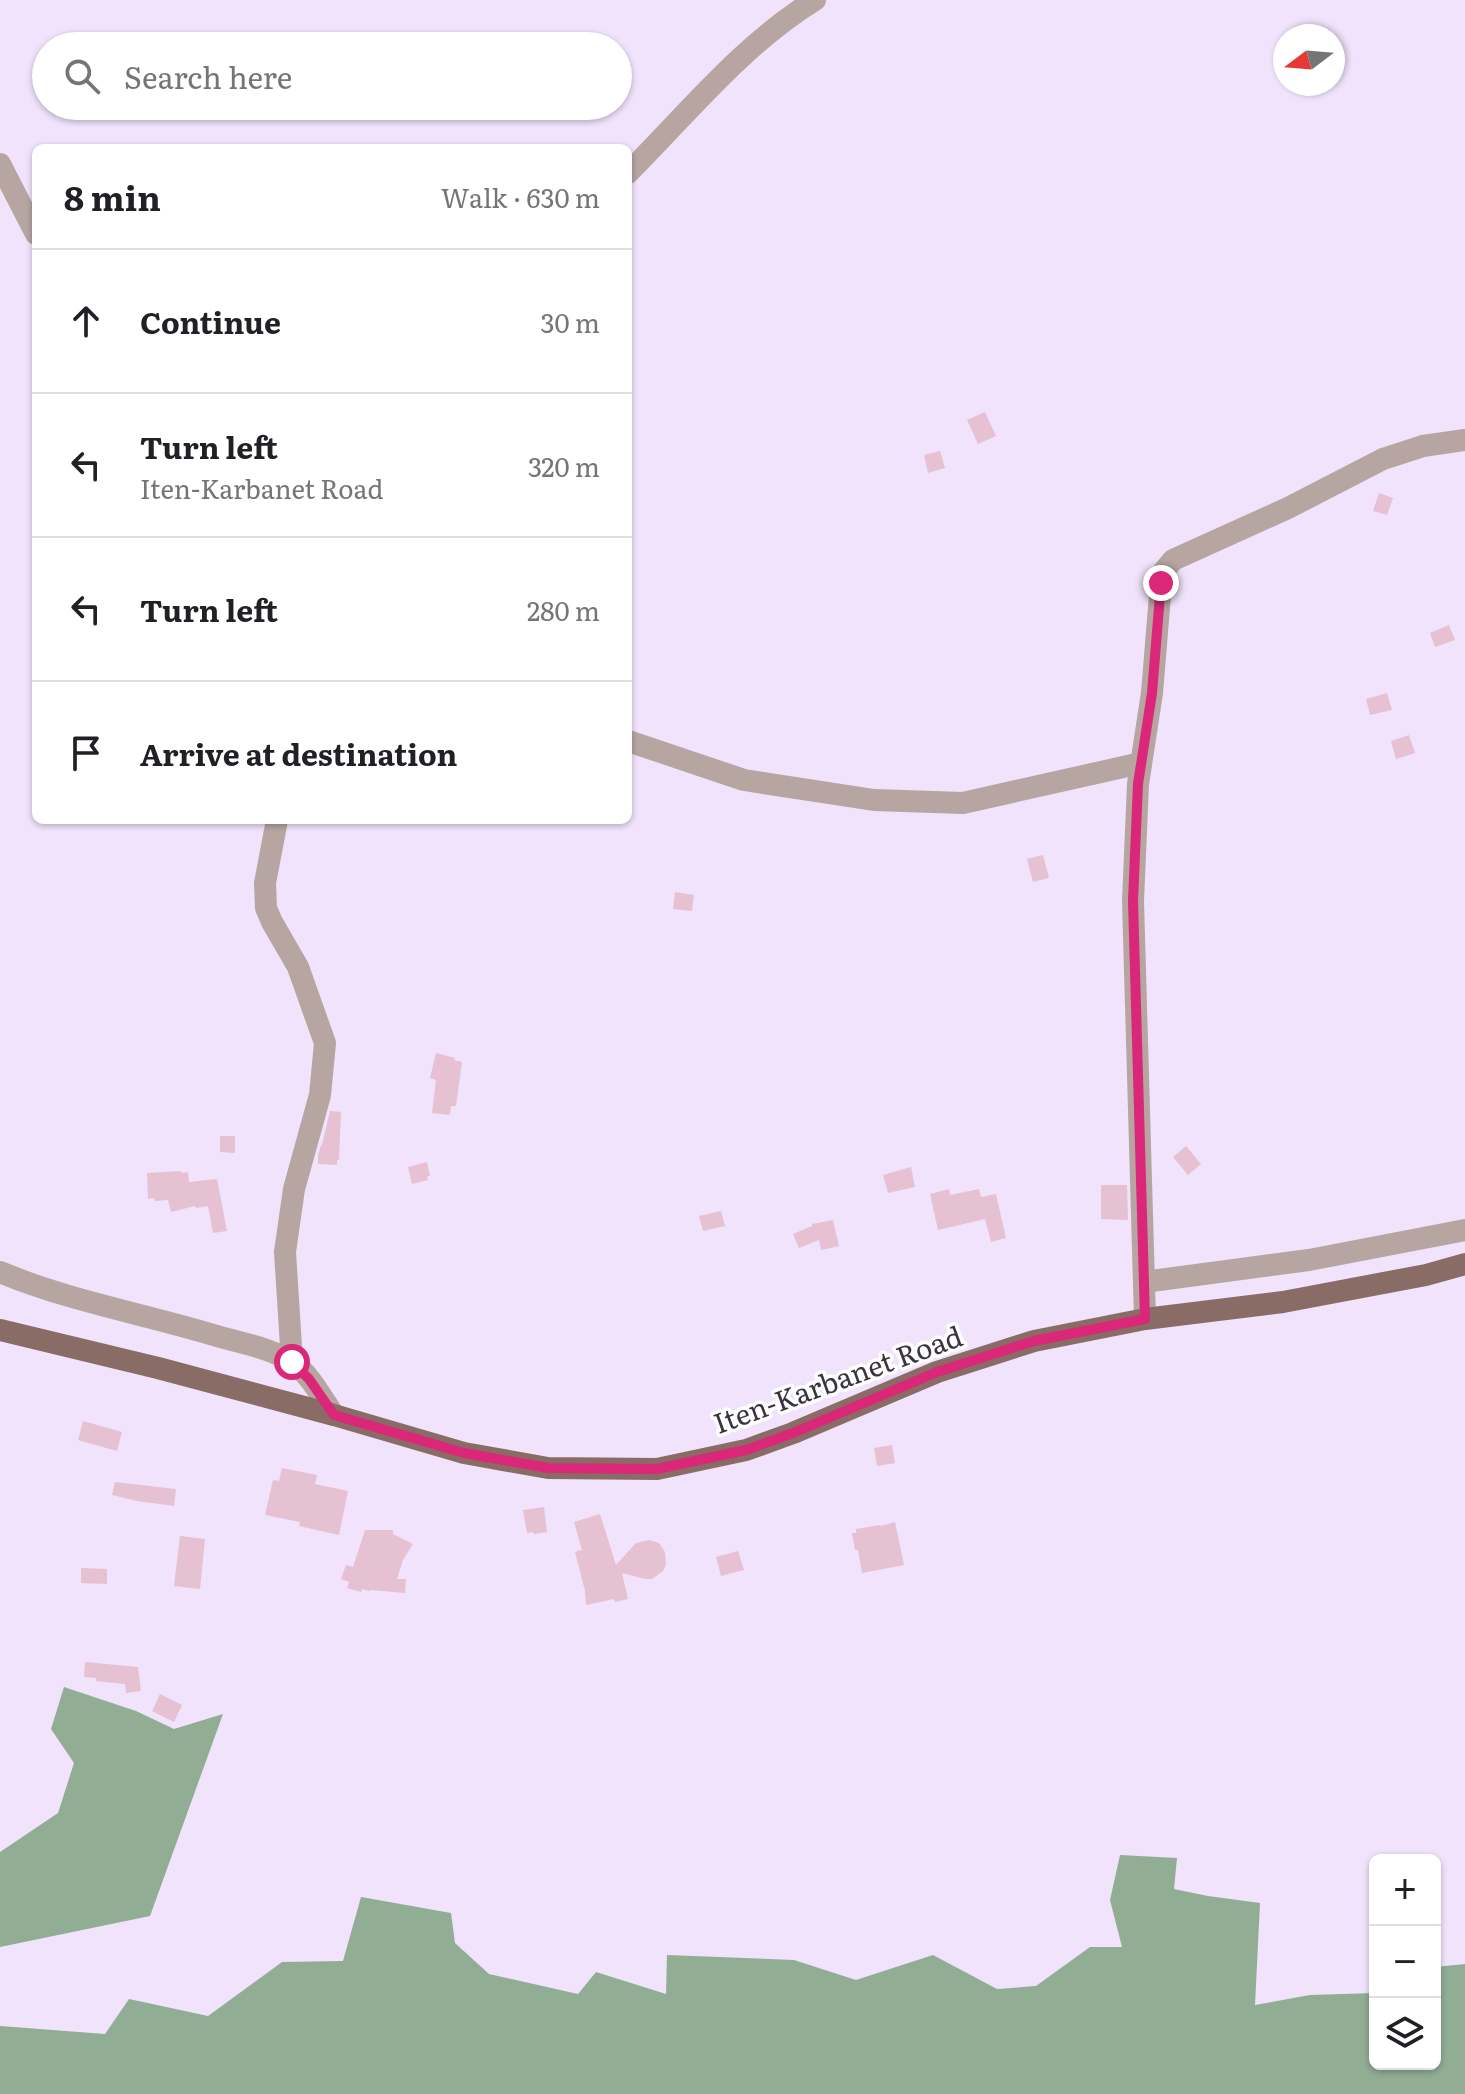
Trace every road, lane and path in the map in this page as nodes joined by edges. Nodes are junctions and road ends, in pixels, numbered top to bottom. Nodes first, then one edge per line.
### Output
1 (815, 0) edge
2 (0, 164) edge
3 (632, 169) edge
4 (32, 226) edge
5 (1465, 440) edge
6 (632, 742) edge
7 (1141, 763) junction
8 (276, 824) edge
9 (1465, 1230) edge
10 (1465, 1264) edge
11 (0, 1272) edge
12 (1144, 1282) junction
13 (1145, 1319) junction
14 (0, 1330) edge
15 (292, 1362) junction
16 (334, 1415) junction

1 - 3 street
2 - 4 street
5 - 7 street
6 - 7 street
7 - 12 street
8 - 15 street
9 - 12 street
10 - 13 main road, Iten-Karbanet Road
11 - 15 street
12 - 13 street
13 - 16 main road, Iten-Karbanet Road
14 - 16 main road, Iten-Karbanet Road
15 - 16 street

